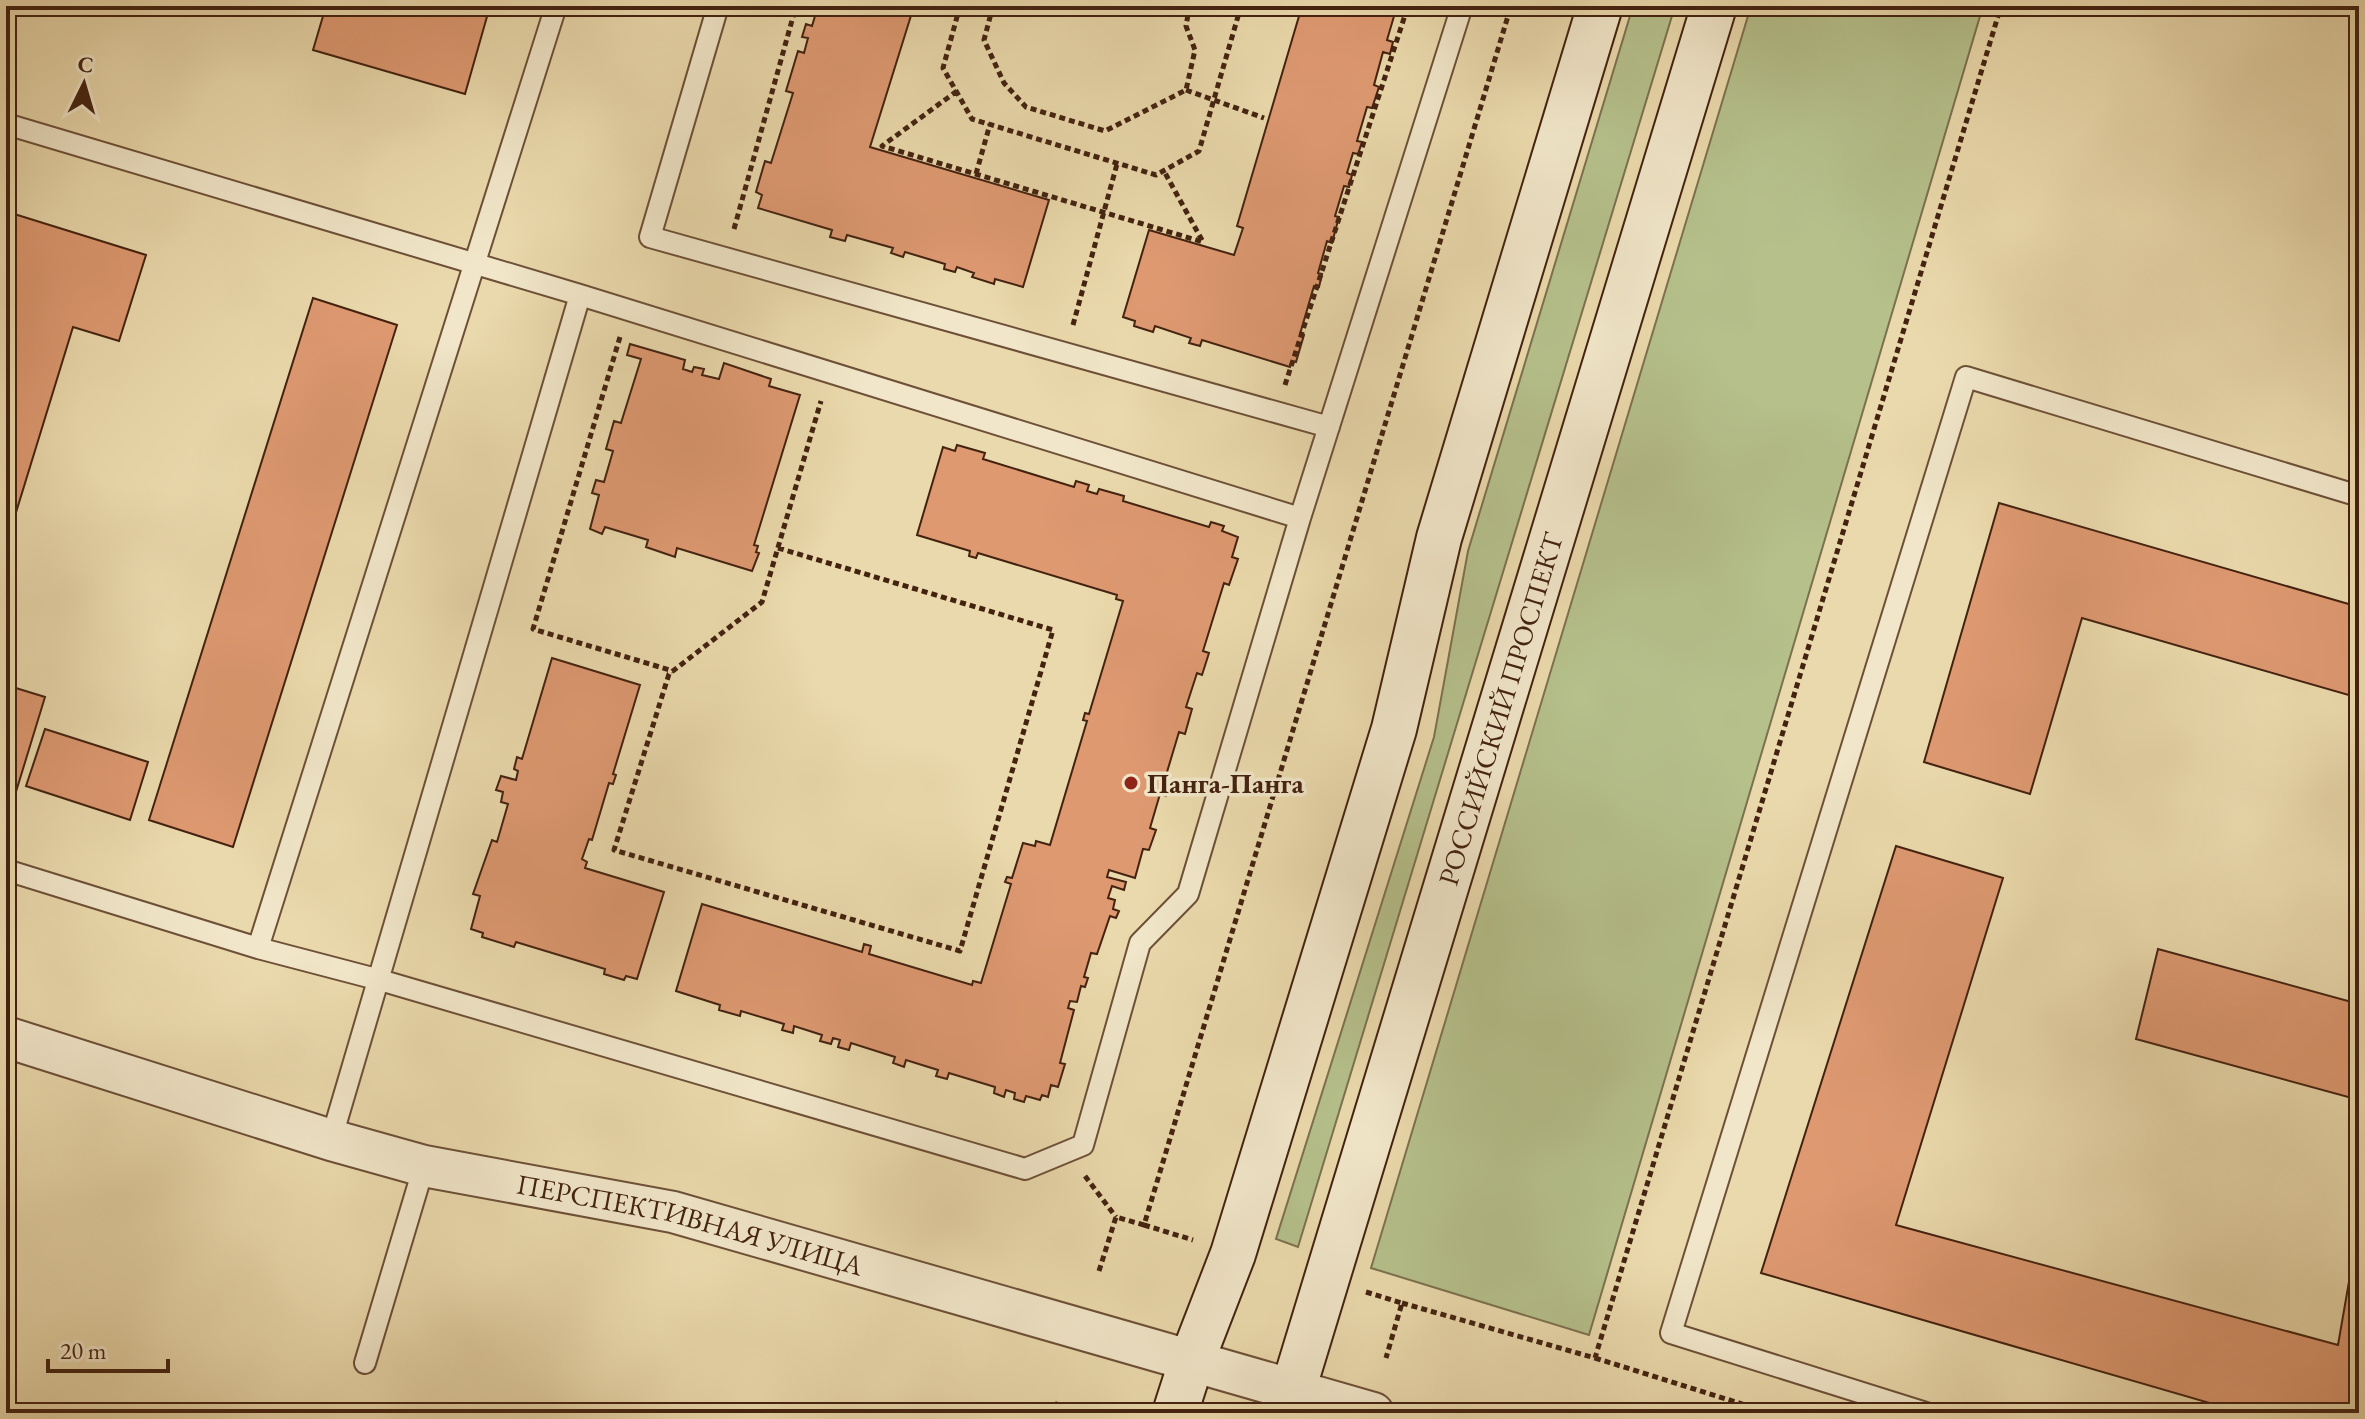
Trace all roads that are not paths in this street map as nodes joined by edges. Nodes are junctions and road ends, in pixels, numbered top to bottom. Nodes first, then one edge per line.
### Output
1 (556, 6) edge
2 (718, 6) edge
3 (1462, 6) edge
4 (1600, 6) edge
5 (1714, 6) edge
6 (6, 124) edge
7 (474, 265) junction
8 (580, 295) junction
9 (1329, 427) junction
10 (2359, 496) edge
11 (1300, 518) junction
12 (6, 870) edge
13 (258, 948) junction
14 (380, 980) junction
15 (6, 1037) edge
16 (331, 1140) junction
17 (424, 1166) junction
18 (1192, 1360) junction
19 (365, 1363) dead end
20 (1290, 1402) edge
21 (1175, 1413) edge
22 (1373, 1413) edge
23 (1926, 1413) edge

1 - 7 lane
2 - 9 lane
3 - 9 lane
4 - 18 main road
5 - 20 main road, РОССИЙСКИЙ ПРОСПЕКТ
6 - 7 lane
7 - 8 lane
7 - 13 lane
8 - 11 lane
8 - 14 lane
9 - 11 lane
10 - 23 lane
11 - 14 lane
12 - 13 lane
13 - 14 lane
14 - 16 lane
15 - 16 street, ПЕРСПЕКТИВНАЯ УЛИЦА
16 - 17 street, ПЕРСПЕКТИВНАЯ УЛИЦА
17 - 18 street, ПЕРСПЕКТИВНАЯ УЛИЦА
17 - 19 lane
18 - 20 street, ПЕРСПЕКТИВНАЯ УЛИЦА
18 - 21 main road
20 - 22 street, ПЕРСПЕКТИВНАЯ УЛИЦА

